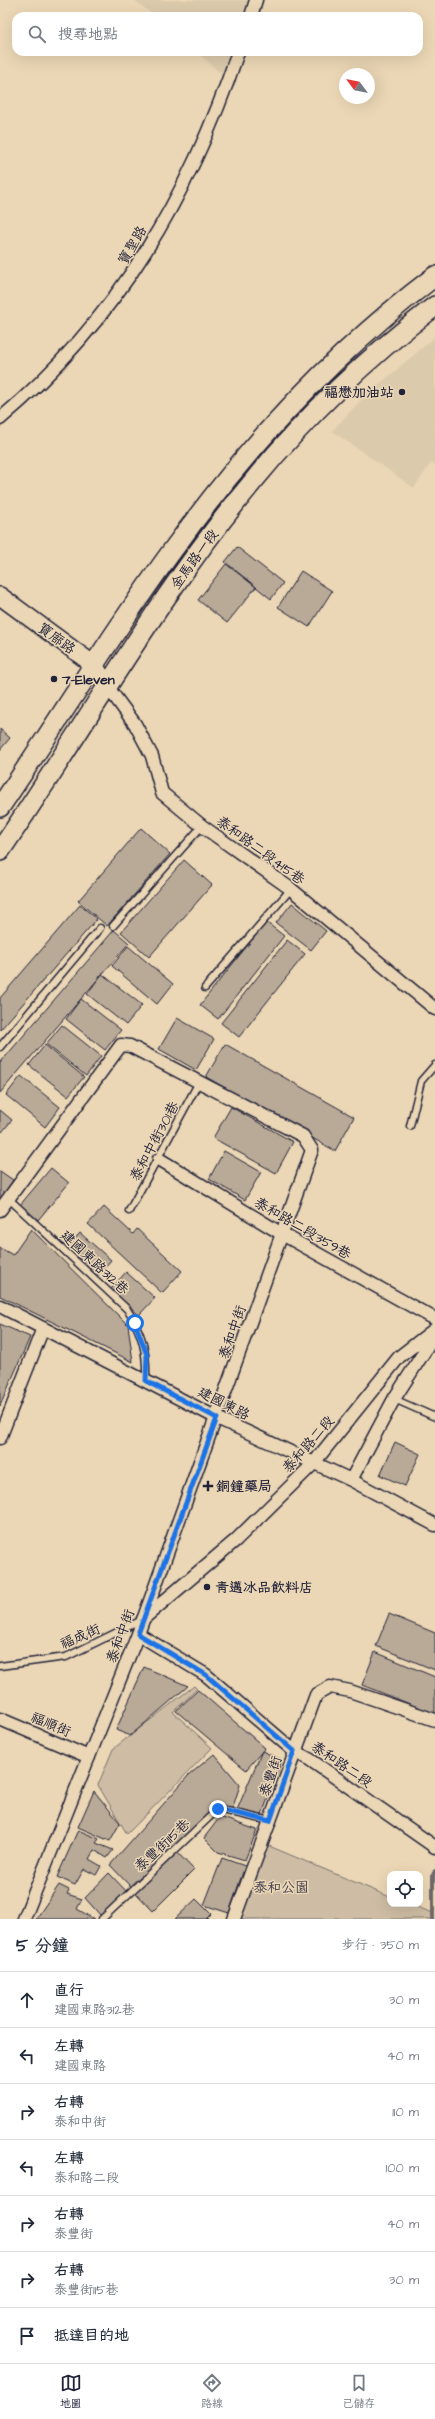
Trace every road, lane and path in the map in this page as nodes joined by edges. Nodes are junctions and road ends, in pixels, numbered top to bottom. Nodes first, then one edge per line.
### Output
1 (256, 0) edge
2 (252, 12) edge
3 (237, 56) edge
4 (435, 276) edge
5 (435, 306) edge
6 (0, 419) edge
7 (0, 596) edge
8 (94, 665) junction
9 (107, 686) junction
10 (0, 807) edge
11 (202, 826) junction
12 (0, 851) edge
13 (291, 889) junction
14 (113, 926) dead end
15 (100, 928) dead end
16 (205, 988) dead end
17 (435, 1009) edge
18 (0, 1047) edge
19 (435, 1065) edge
20 (199, 1082) junction
21 (410, 1126) dead end
22 (159, 1159) junction
23 (8, 1198) junction
24 (0, 1210) edge
25 (129, 1212) dead end
26 (282, 1234) junction
27 (0, 1306) edge
28 (435, 1319) edge
29 (43, 1328) junction
30 (435, 1329) edge
31 (435, 1335) edge
32 (146, 1381) junction
33 (394, 1399) junction
34 (435, 1417) edge
35 (217, 1418) junction
36 (0, 1438) edge
37 (313, 1464) junction
38 (351, 1480) junction
39 (435, 1525) edge
40 (142, 1620) junction
41 (138, 1634) junction
42 (0, 1666) edge
43 (0, 1719) edge
44 (435, 1720) edge
45 (294, 1751) junction
46 (90, 1757) junction
47 (270, 1821) junction
48 (435, 1847) edge
49 (24, 1919) edge
50 (102, 1919) edge
51 (234, 1919) edge

1 - 2 street
3 - 6 street, 寶聖路
4 - 8 main road, 金馬路一段
5 - 9 main road, 金馬路一段
7 - 8 street, 寶廍路
8 - 9 street, 寶廍路
8 - 10 main road, 金馬路一段
9 - 11 street, 泰和路二段415巷
9 - 12 main road, 金馬路一段
11 - 13 street, 泰和路二段415巷
11 - 14 lane
13 - 16 lane
13 - 17 street, 泰和路二段415巷
15 - 18 lane
19 - 21 lane
20 - 22 lane, 泰和中街301巷
20 - 23 street, 泰和中街
20 - 26 street, 泰和中街
22 - 25 lane, 泰和中街301巷
22 - 26 street, 泰和路二段359巷
23 - 24 street, 泰和中街
23 - 32 lane, 建國東路312巷
26 - 28 street, 泰和路二段359巷
26 - 35 street, 泰和中街
27 - 29 street, 建國東路
29 - 32 street, 建國東路
29 - 36 street
30 - 37 street, 泰和路二段
31 - 33 street
32 - 35 street, 建國東路
33 - 34 lane
33 - 38 street
35 - 37 street, 建國東路
35 - 40 street, 泰和中街
37 - 38 street, 建國東路
37 - 40 street, 泰和路二段
38 - 39 street, 建國東路
40 - 41 street, 泰和中街
40 - 42 lane, 福成街
41 - 45 street, 泰和路二段
41 - 46 street, 泰和中街
43 - 46 street, 福順街
44 - 45 street, 泰豐街
45 - 47 street, 泰豐街
45 - 48 street, 泰和路二段
46 - 49 street, 泰和中街
47 - 50 lane, 泰豐街115巷
47 - 51 street, 泰豐街

